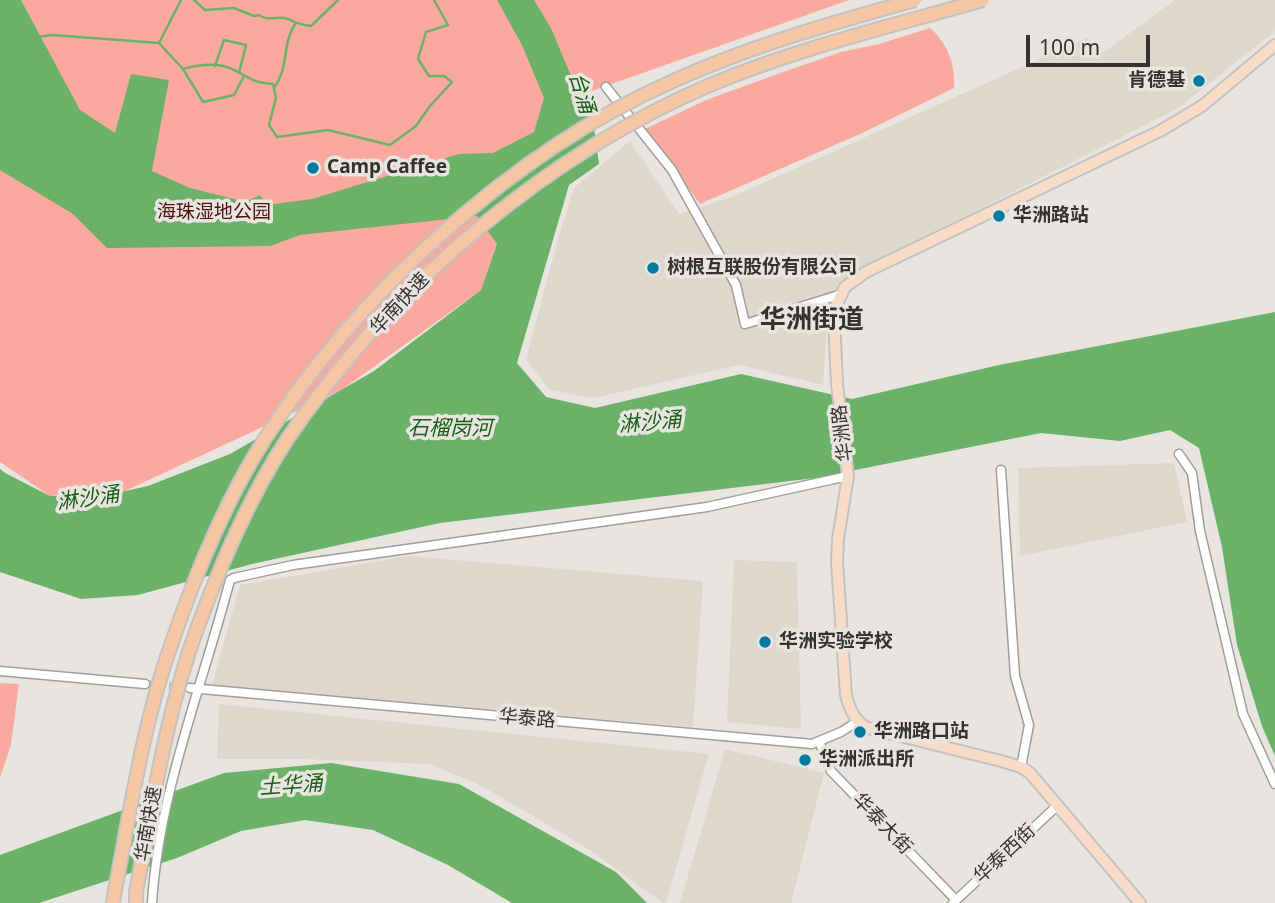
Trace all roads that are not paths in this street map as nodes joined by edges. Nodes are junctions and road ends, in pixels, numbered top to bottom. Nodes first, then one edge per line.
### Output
1 (915, 0) edge
2 (983, 0) edge
3 (1275, 45) edge
4 (606, 87) dead end
5 (842, 294) junction
6 (1180, 454) dead end
7 (1001, 470) dead end
8 (848, 476) junction
9 (0, 671) edge
10 (145, 684) tunnel mouth
11 (190, 688) tunnel mouth
12 (200, 689) junction
13 (858, 722) junction
14 (819, 741) junction
15 (1021, 767) junction
16 (1275, 784) edge
17 (1058, 805) junction
18 (114, 897) edge
19 (136, 899) edge
20 (954, 902) edge
21 (152, 903) edge
22 (1140, 903) edge

1 - 18 highway, 华南快速, bridge
2 - 19 highway, 华南快速, bridge
3 - 5 main road
4 - 5 street
5 - 8 main road, 华洲路
6 - 16 street
7 - 15 street
8 - 12 street
8 - 13 main road, 华洲路
9 - 10 street
11 - 12 street, 华泰路
12 - 14 street, 华泰路
12 - 21 street
13 - 14 street, 华泰路
13 - 15 main road
14 - 20 street, 华泰大街
15 - 17 main road
17 - 20 street, 华泰西街
17 - 22 main road

